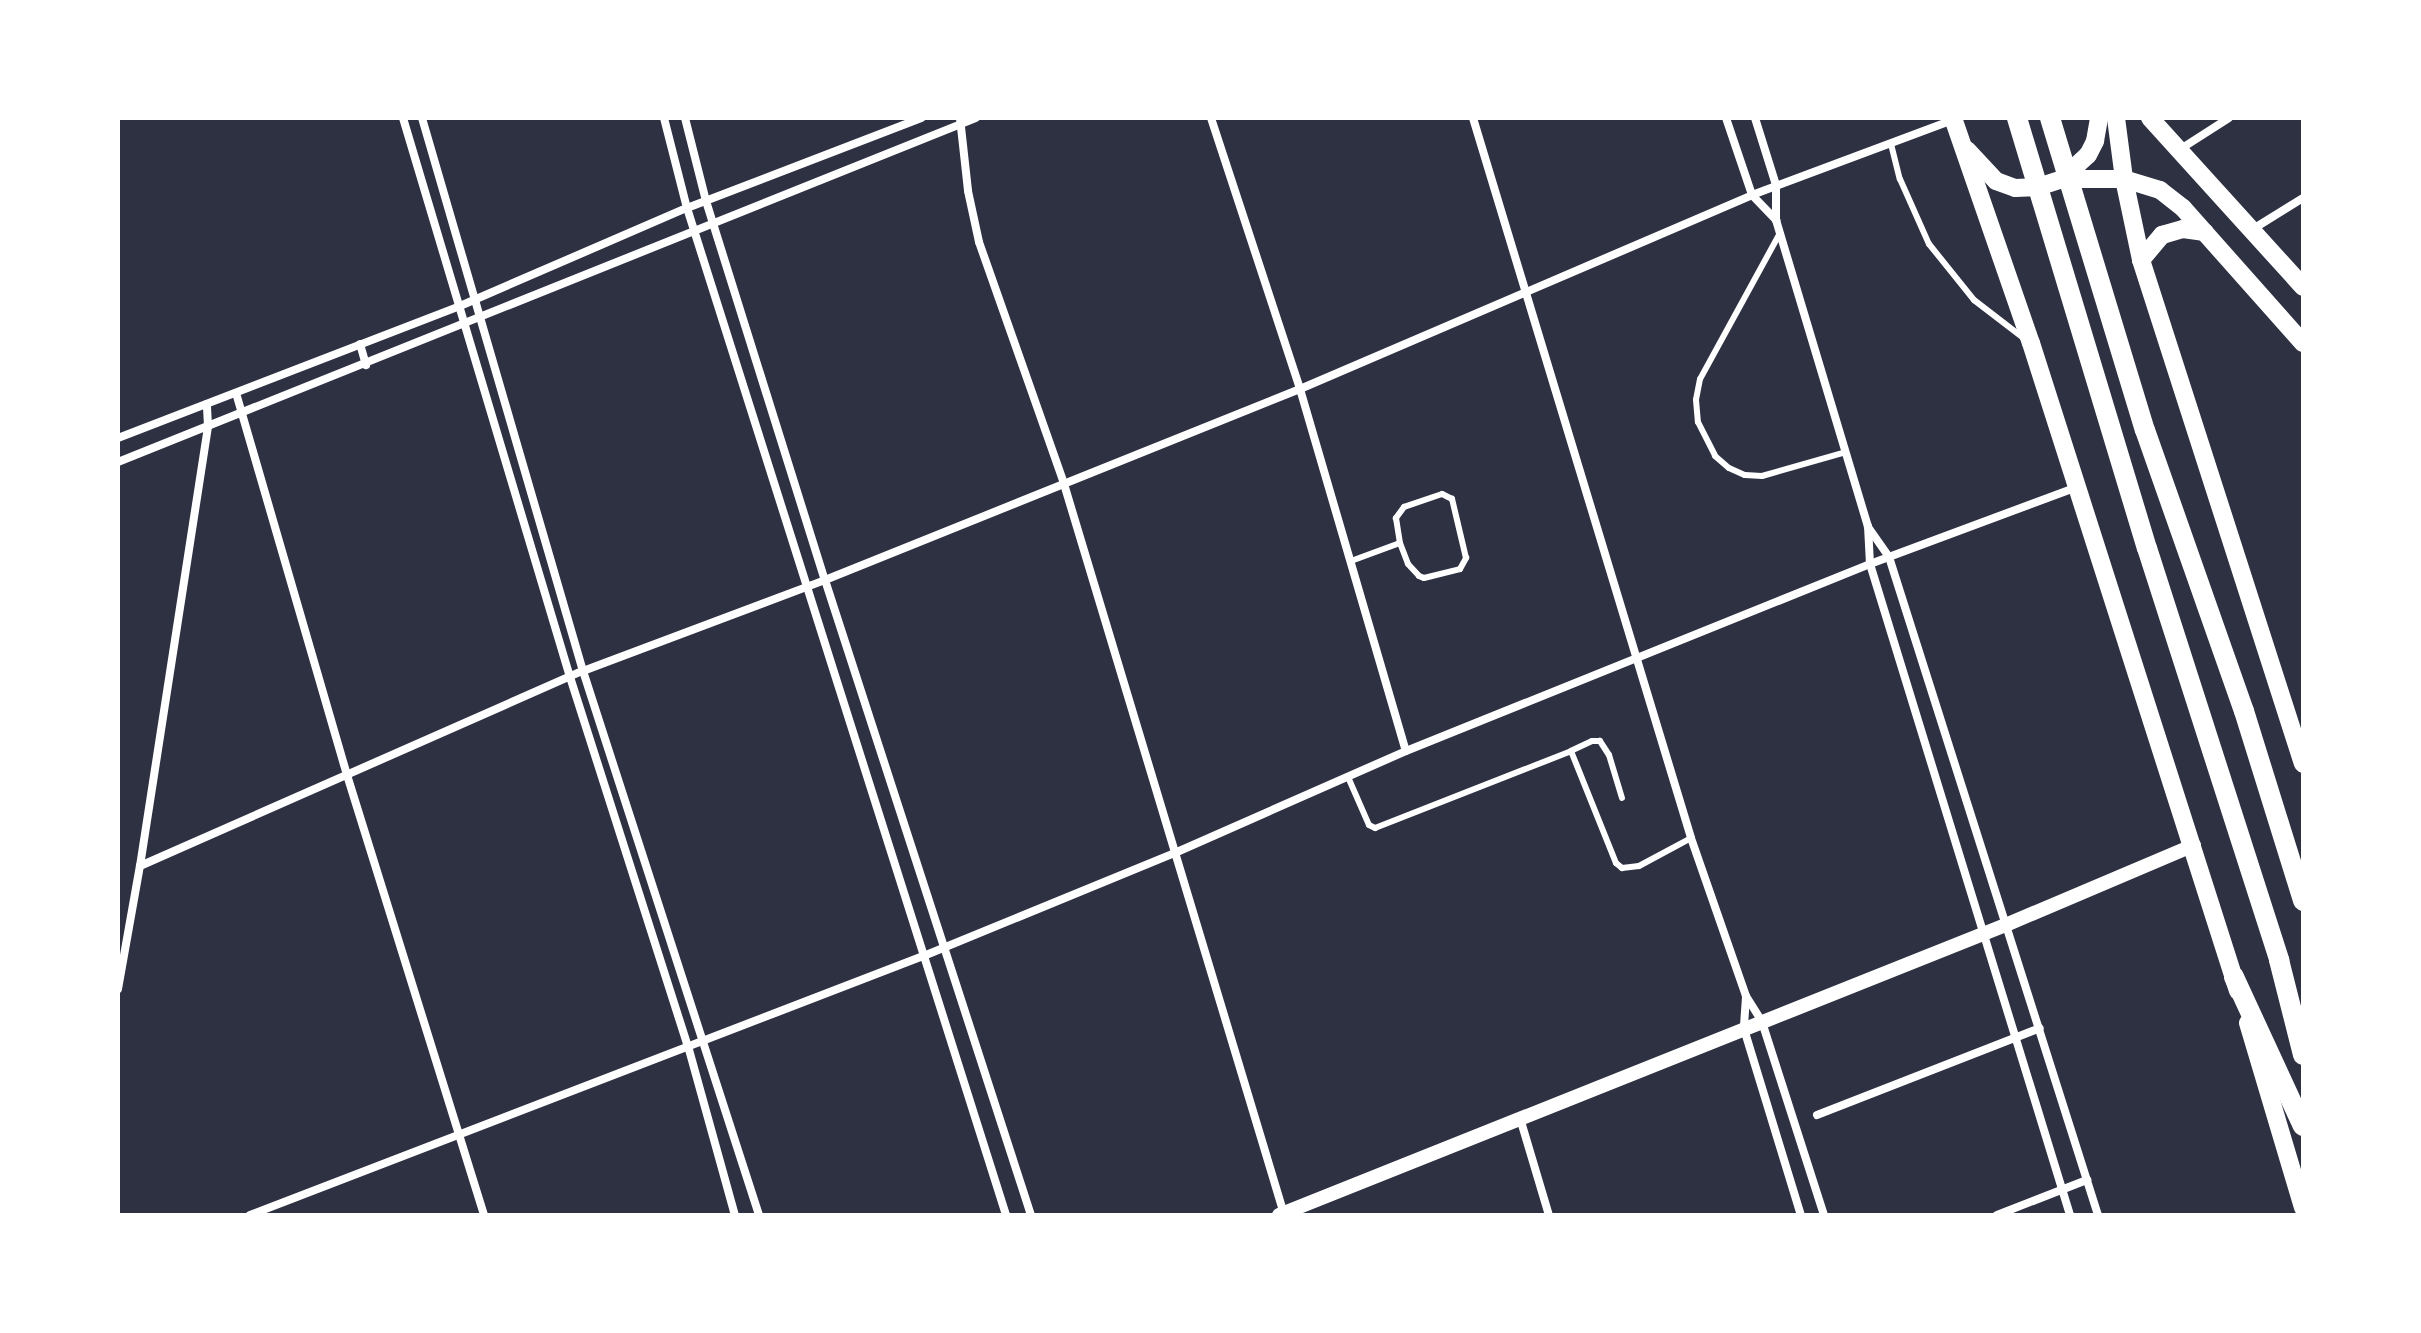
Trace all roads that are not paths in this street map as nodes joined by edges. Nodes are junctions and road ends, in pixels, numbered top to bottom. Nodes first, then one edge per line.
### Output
1 (403, 118) edge
2 (422, 118) edge
3 (664, 118) edge
4 (685, 118) edge
5 (921, 118) edge
6 (976, 118) edge
7 (1211, 118) edge
8 (1473, 118) edge
9 (1726, 118) edge
10 (1755, 118) edge
11 (2017, 118) edge
12 (2050, 118) edge
13 (2099, 118) edge
14 (2116, 118) edge
15 (2150, 118) edge
16 (2229, 118) edge
17 (1953, 119) edge
18 (961, 121) edge
19 (1961, 142) junction
20 (1891, 144) junction
21 (2178, 151) junction
22 (2062, 179) junction
23 (2124, 179) junction
24 (1776, 185) junction
25 (1752, 195) junction
26 (2303, 198) edge
27 (706, 201) junction
28 (687, 208) junction
29 (1776, 220) junction
30 (713, 221) junction
31 (693, 229) junction
32 (2252, 230) junction
33 (2205, 232) junction
34 (1780, 233) junction
35 (2141, 260) junction
36 (2303, 287) edge
37 (1524, 295) junction
38 (477, 299) junction
39 (460, 306) junction
40 (483, 318) junction
41 (465, 326) junction
42 (2031, 343) junction
43 (2303, 343) edge
44 (360, 344) junction
45 (366, 365) junction
46 (1300, 389) junction
47 (236, 393) junction
48 (207, 404) junction
49 (241, 415) junction
50 (208, 426) junction
51 (118, 438) edge
52 (1846, 452) junction
53 (118, 462) edge
54 (1064, 484) junction
55 (2077, 486) junction
56 (1868, 526) junction
57 (1400, 543) junction
58 (1889, 557) junction
59 (1351, 561) junction
60 (1870, 564) junction
61 (825, 580) junction
62 (809, 586) junction
63 (1637, 660) junction
64 (583, 671) junction
65 (570, 677) junction
66 (1406, 751) junction
67 (1571, 751) junction
68 (2303, 764) edge
69 (347, 775) junction
70 (1348, 777) junction
71 (1622, 798) dead end
72 (1691, 838) junction
73 (2194, 845) junction
74 (2289, 850) junction
75 (1177, 852) junction
76 (140, 866) junction
77 (2303, 875) edge
78 (2303, 901) edge
79 (2008, 924) junction
80 (1985, 933) junction
81 (944, 948) junction
82 (926, 955) junction
83 (2234, 977) junction
84 (118, 989) edge
85 (1746, 996) junction
86 (1762, 1022) junction
87 (2040, 1028) junction
88 (1744, 1029) junction
89 (2017, 1038) junction
90 (703, 1040) junction
91 (688, 1046) junction
92 (2303, 1055) edge
93 (1817, 1115) dead end
94 (1520, 1118) junction
95 (2303, 1126) edge
96 (459, 1135) junction
97 (2087, 1180) junction
98 (2062, 1189) junction
99 (2303, 1208) edge
100 (1282, 1214) edge
101 (250, 1215) edge
102 (484, 1215) edge
103 (735, 1215) edge
104 (759, 1215) edge
105 (1006, 1215) edge
106 (1031, 1215) edge
107 (1549, 1215) edge
108 (1801, 1215) edge
109 (1824, 1215) edge
110 (1997, 1215) edge
111 (2070, 1215) edge
112 (2098, 1215) edge

1 - 39 street
2 - 38 street
3 - 28 street
4 - 27 street
5 - 27 street
6 - 18 street
7 - 46 street
8 - 37 street
9 - 25 street
10 - 24 street
11 - 92 highway
12 - 74 highway
13 - 22 main road
14 - 23 main road
15 - 21 main road
16 - 21 street
17 - 19 main road
17 - 20 street
18 - 30 street
18 - 54 street
19 - 22 main road
19 - 42 main road
20 - 24 street
20 - 42 lane
21 - 32 main road
22 - 23 main road
23 - 33 main road
23 - 35 main road
24 - 25 street
24 - 29 street
25 - 29 street
25 - 37 street
26 - 32 street
27 - 28 street
27 - 30 street
28 - 31 street
28 - 38 street
29 - 34 street
30 - 31 street
30 - 61 street
31 - 40 street
31 - 62 street
32 - 36 main road
33 - 35 main road
33 - 43 main road
34 - 52 street
34 - 52 lane
35 - 68 main road
37 - 46 street
37 - 63 street
38 - 39 street
38 - 40 street
39 - 41 street
39 - 44 street
40 - 41 street
40 - 64 street
41 - 45 street
41 - 65 street
42 - 55 main road
44 - 45 street
44 - 47 street
45 - 49 street
46 - 54 street
46 - 59 street
47 - 48 street
47 - 49 street
48 - 50 street
48 - 51 street
49 - 50 street
49 - 69 street
50 - 53 street
50 - 76 street
52 - 56 street
54 - 61 street
54 - 75 street
55 - 58 street
55 - 73 main road
56 - 58 street
56 - 60 street
57 - 57 lane
57 - 59 lane
58 - 60 street
58 - 79 street
59 - 66 street
60 - 63 street
60 - 80 street
61 - 62 street
61 - 81 street
62 - 64 street
62 - 82 street
63 - 66 street
63 - 72 street
64 - 65 street
64 - 90 street
65 - 69 street
65 - 91 street
66 - 70 street
67 - 70 lane
67 - 71 lane
67 - 72 lane
69 - 76 street
69 - 96 street
70 - 75 street
72 - 85 street
73 - 79 street
73 - 83 main road
74 - 77 highway
74 - 78 highway
75 - 81 street
75 - 100 street
76 - 84 street
79 - 80 street
79 - 87 street
80 - 86 street
80 - 89 street
81 - 82 street
81 - 106 street
82 - 90 street
82 - 105 street
83 - 95 highway
83 - 99 main road
85 - 86 street
85 - 88 street
86 - 88 street
86 - 109 street
87 - 89 street
87 - 97 street
88 - 94 street
88 - 108 street
89 - 93 street
89 - 98 street
90 - 91 street
90 - 104 street
91 - 96 street
91 - 103 street
94 - 100 street
94 - 107 street
96 - 101 street
96 - 102 street
97 - 98 street
97 - 112 street
98 - 110 street
98 - 111 street

